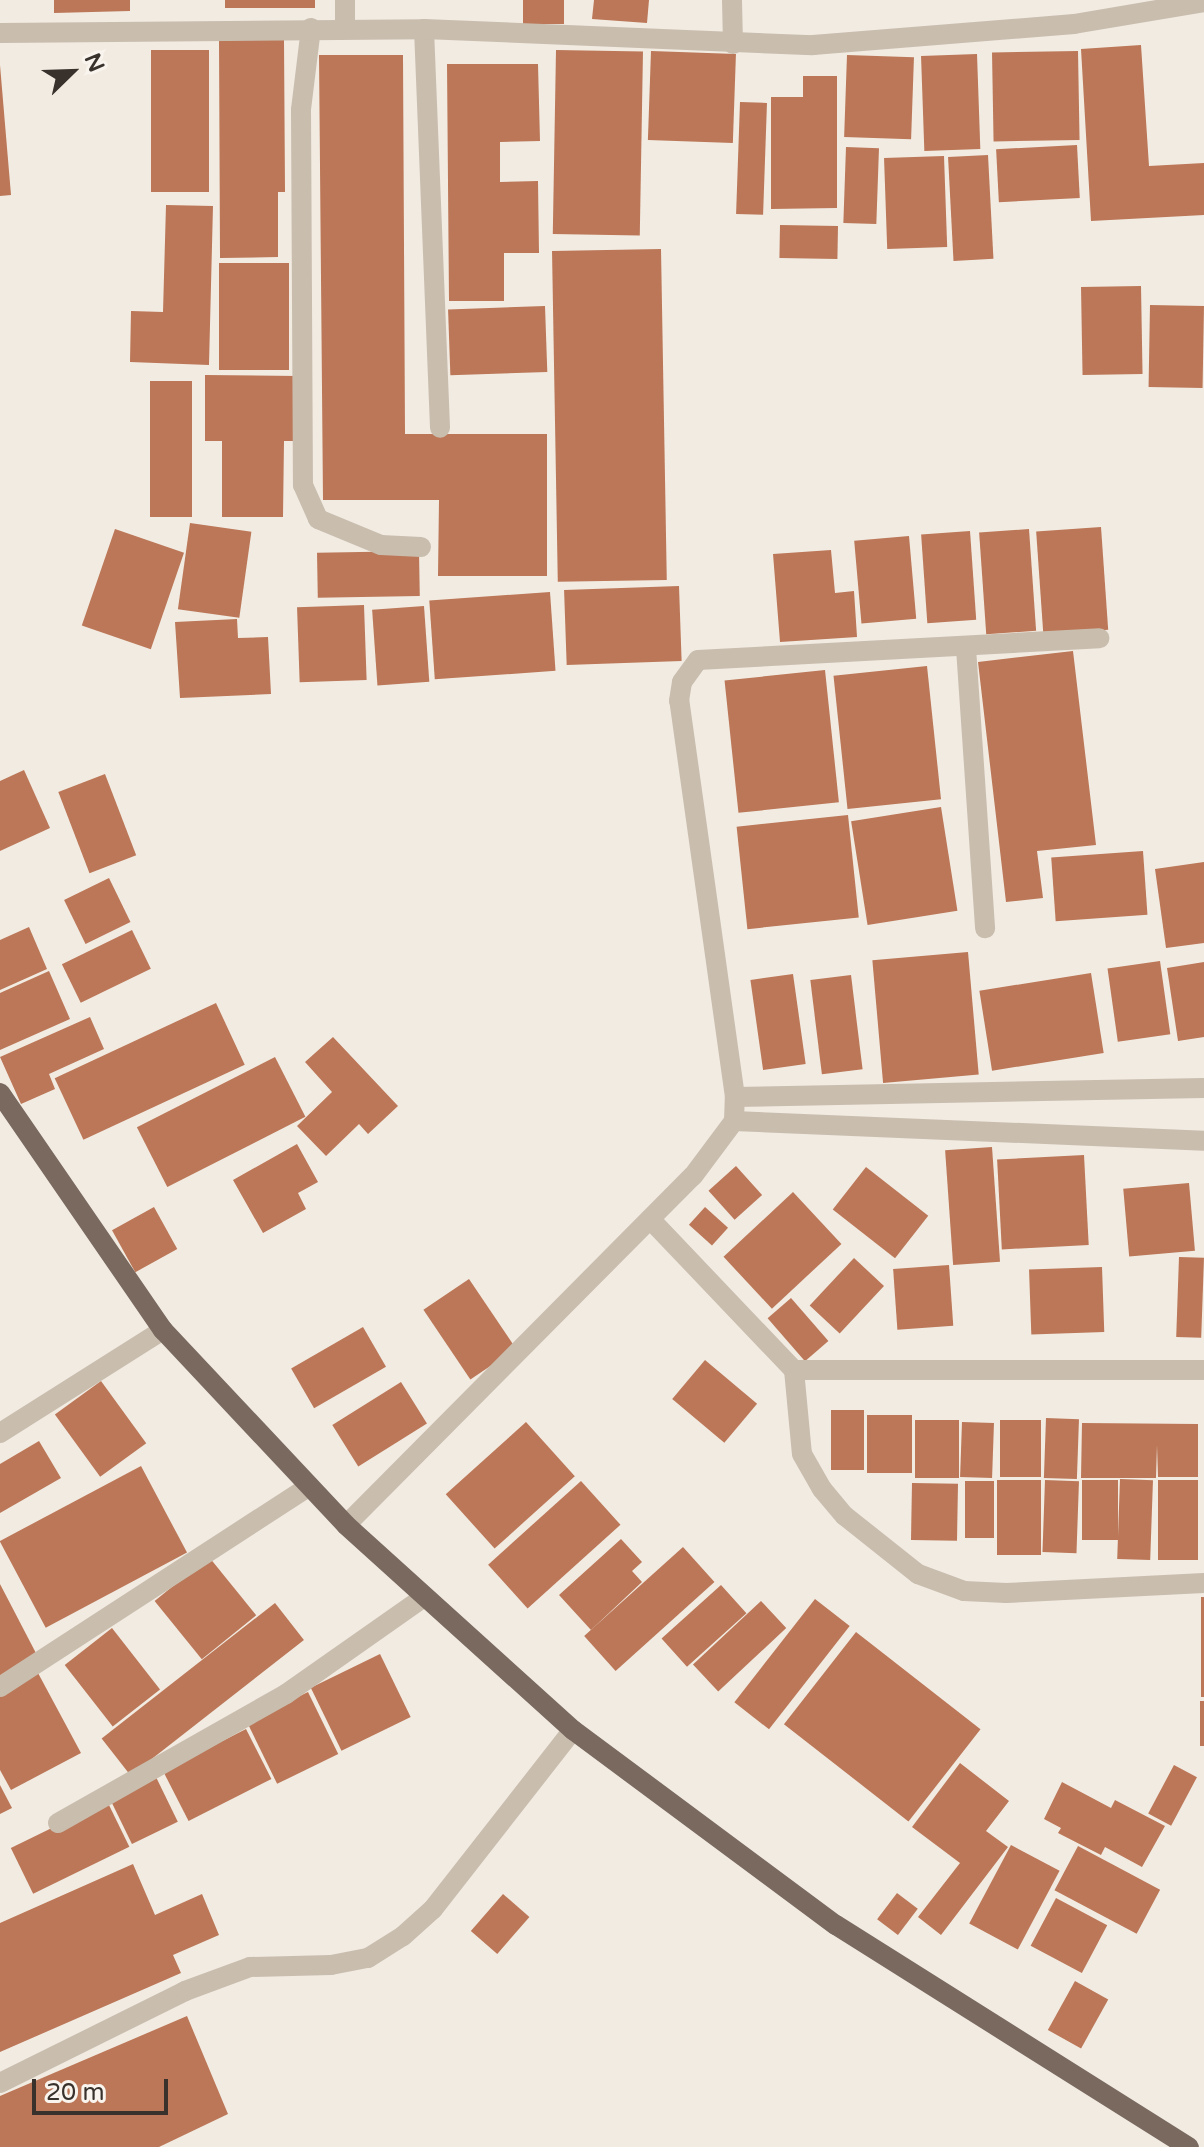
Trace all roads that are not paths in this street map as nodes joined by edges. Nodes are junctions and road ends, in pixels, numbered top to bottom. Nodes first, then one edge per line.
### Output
1 (345, 0) edge
2 (732, 0) edge
3 (1204, 2) edge
4 (311, 28) junction
5 (345, 28) junction
6 (424, 29) junction
7 (0, 33) edge
8 (733, 44) junction
9 (440, 428) dead end
10 (421, 547) dead end
11 (1099, 638) dead end
12 (966, 648) junction
13 (985, 928) dead end
14 (1204, 1088) edge
15 (0, 1093) edge
16 (735, 1097) junction
17 (734, 1121) junction
18 (1204, 1141) edge
19 (651, 1220) junction
20 (163, 1330) junction
21 (794, 1370) junction
22 (1204, 1370) edge
23 (0, 1433) edge
24 (309, 1486) junction
25 (346, 1525) junction
26 (1204, 1583) edge
27 (424, 1597) junction
28 (0, 1687) edge
29 (573, 1730) junction
30 (58, 1823) dead end
31 (0, 2083) edge
32 (1189, 2147) edge

1 - 5 street
2 - 8 street
3 - 8 street
4 - 5 street
4 - 7 street
4 - 10 street
5 - 6 street
6 - 8 street
6 - 9 street
11 - 12 street
12 - 13 street
12 - 16 street
14 - 16 street
15 - 20 main road
16 - 17 street
17 - 18 street
17 - 19 street
19 - 21 street
19 - 25 street
20 - 23 street
20 - 24 main road
21 - 22 street
21 - 26 street
24 - 25 main road
24 - 28 street
25 - 27 main road
27 - 29 main road
27 - 30 street
29 - 31 street
29 - 32 main road

